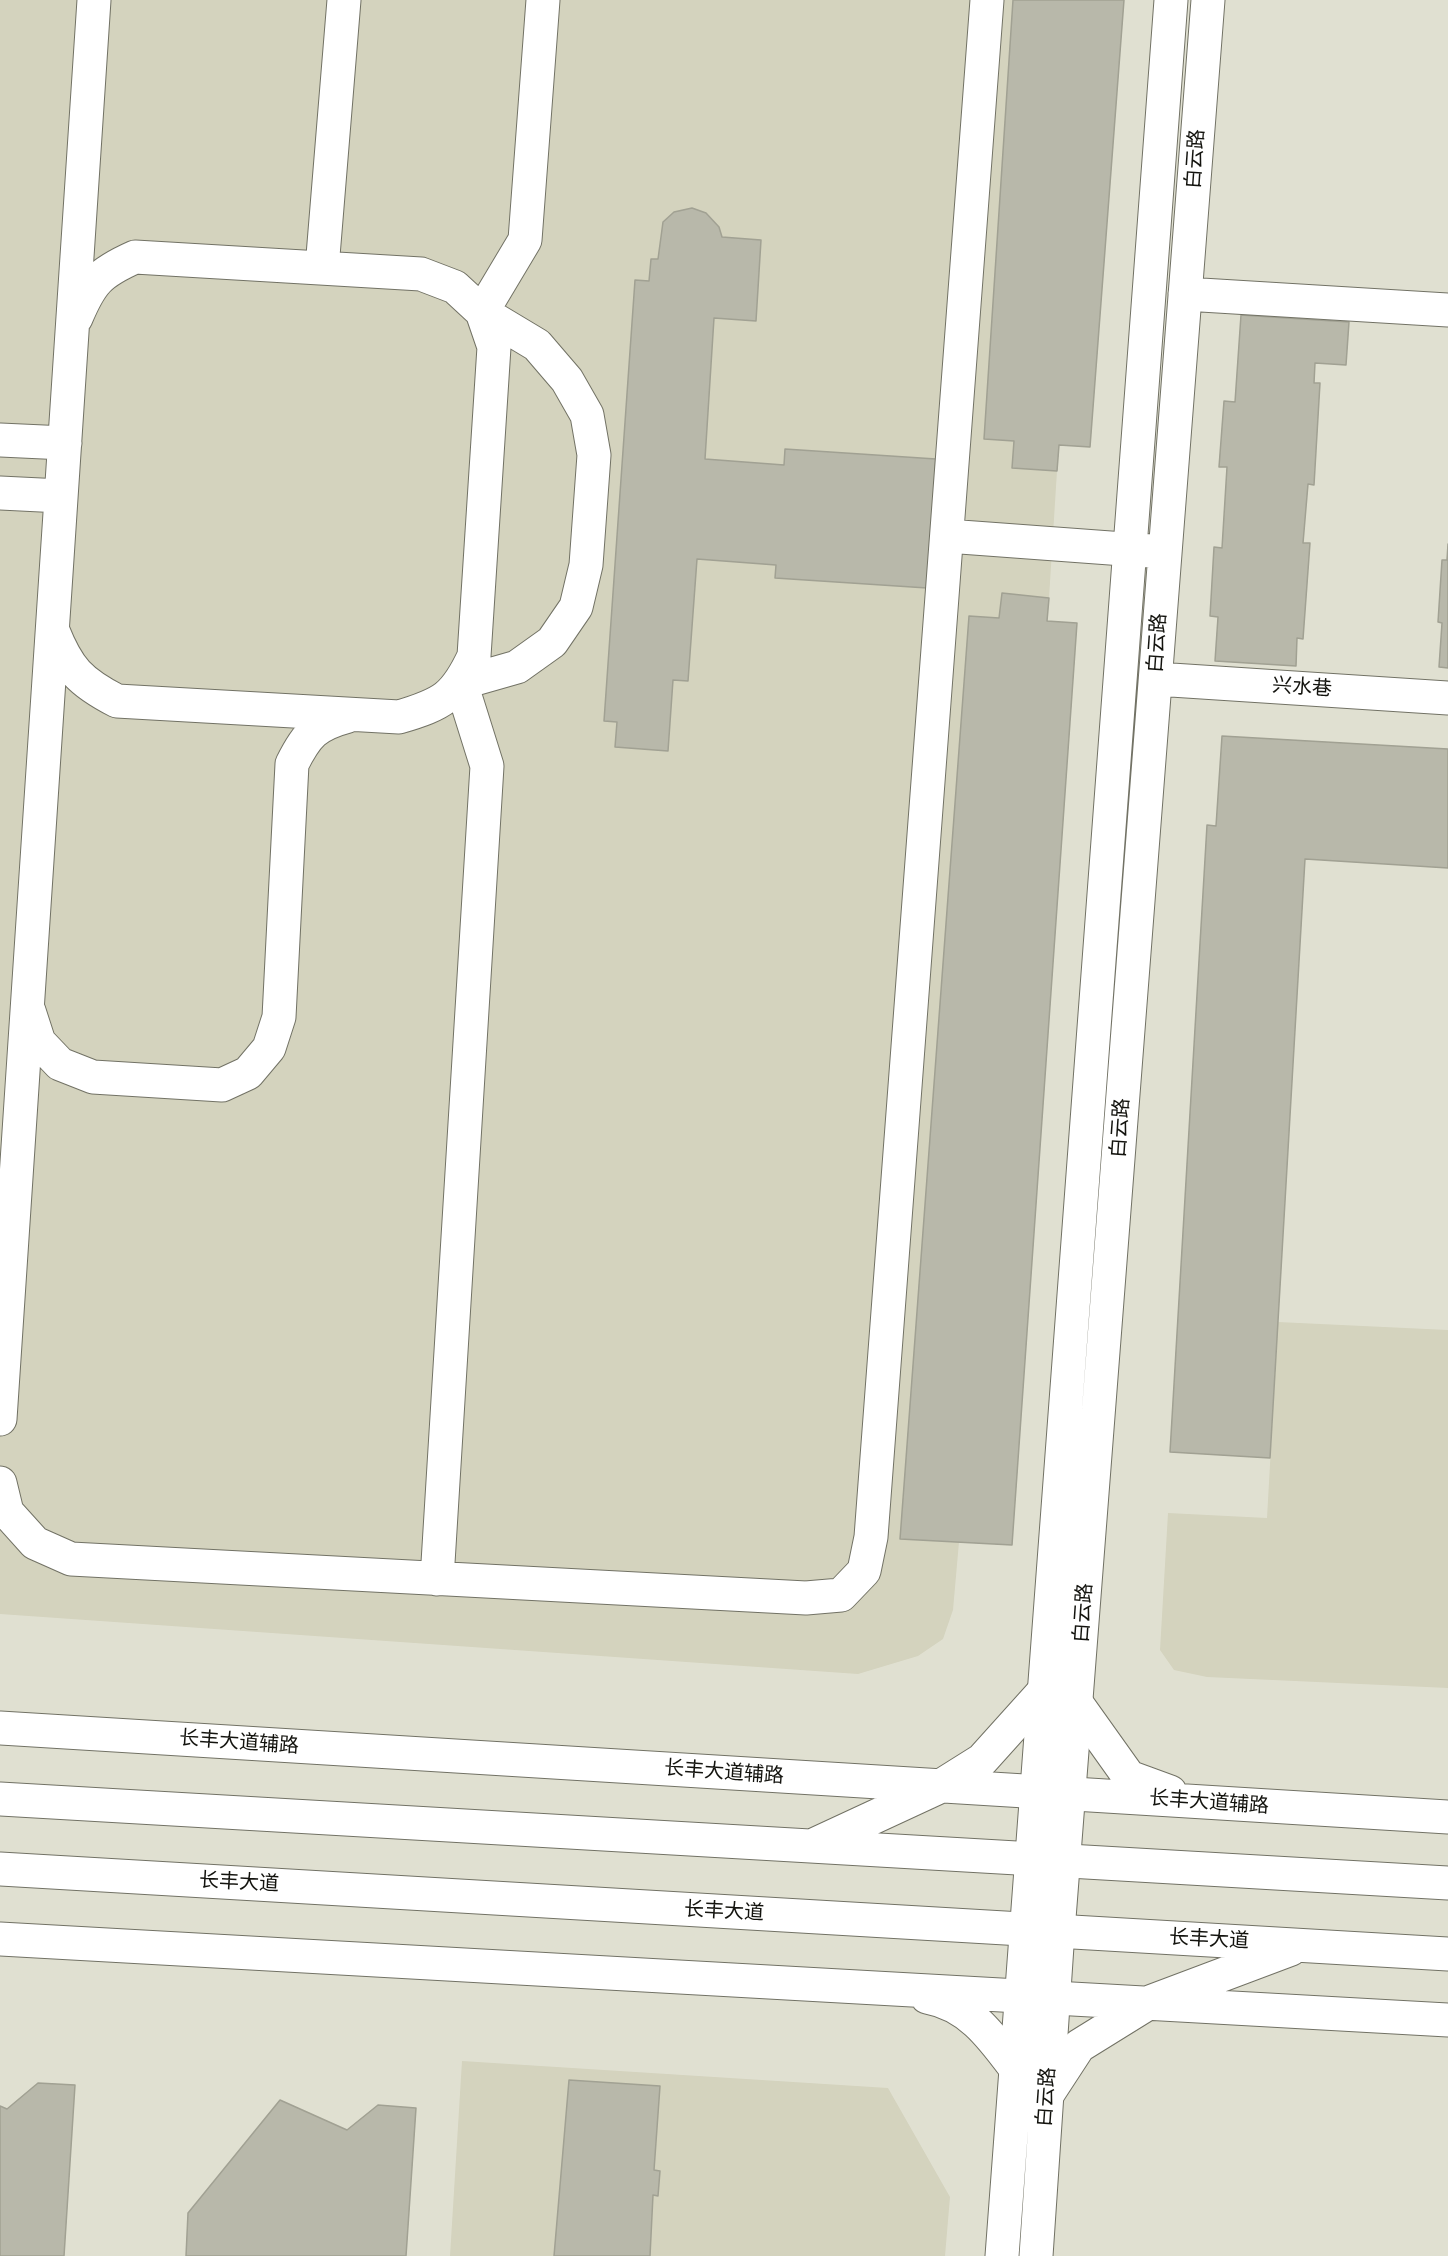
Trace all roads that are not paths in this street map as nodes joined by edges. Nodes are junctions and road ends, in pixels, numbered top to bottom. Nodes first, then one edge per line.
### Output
1 (94, 0) edge
2 (344, 0) edge
3 (543, 0) edge
4 (987, 0) edge
5 (1171, 0) edge
6 (1208, 0) edge
7 (322, 268) junction
8 (1185, 294) junction
9 (1448, 310) edge
10 (482, 312) junction
11 (72, 326) junction
12 (0, 440) edge
13 (65, 443) junction
14 (0, 493) edge
15 (61, 496) junction
16 (947, 536) junction
17 (1130, 550) junction
18 (1165, 552) junction
19 (52, 629) junction
20 (1156, 679) junction
21 (461, 683) junction
22 (1448, 698) edge
23 (353, 714) junction
24 (28, 1006) junction
25 (0, 1419) edge
26 (0, 1483) edge
27 (437, 1579) junction
28 (1045, 1690) junction
29 (1077, 1704) junction
30 (0, 1728) edge
31 (939, 1787) junction
32 (1037, 1793) junction
33 (1070, 1795) junction
34 (0, 1799) edge
35 (1203, 1803) junction
36 (1448, 1817) edge
37 (814, 1845) junction
38 (1032, 1858) junction
39 (1065, 1860) junction
40 (0, 1869) edge
41 (1448, 1883) edge
42 (1043, 1930) junction
43 (0, 1939) edge
44 (1301, 1946) junction
45 (1446, 1954) edge
46 (884, 1989) junction
47 (1038, 1997) junction
48 (1150, 2002) junction
49 (1448, 2020) edge
50 (1016, 2069) junction
51 (1047, 2095) junction
52 (1002, 2256) edge
53 (1035, 2256) edge

1 - 11 main road
2 - 7 main road
3 - 10 main road
4 - 16 main road
5 - 17 main road, 白云路
6 - 8 main road, 白云路
7 - 10 main road
7 - 11 main road
8 - 9 main road
8 - 18 main road, 白云路
10 - 21 main road
10 - 21 main road
11 - 13 main road
12 - 13 main road
13 - 15 main road
14 - 15 main road
15 - 19 main road
16 - 17 main road
16 - 27 main road
17 - 18 main road
17 - 28 main road, 白云路
18 - 20 main road, 白云路
19 - 23 main road
19 - 24 main road
20 - 22 main road, 兴水巷
20 - 29 main road, 白云路
21 - 23 main road
21 - 27 main road
23 - 24 main road
24 - 25 main road
26 - 27 main road
28 - 31 main road
28 - 32 main road, 白云路
29 - 33 main road, 白云路
29 - 35 main road
30 - 31 main road, 长丰大道辅路
31 - 32 main road, 长丰大道辅路
31 - 37 main road
32 - 33 main road, 长丰大道辅路
32 - 38 main road, 白云路
33 - 35 main road, 长丰大道辅路
33 - 39 main road, 白云路
34 - 37 main road
35 - 36 main road, 长丰大道辅路
37 - 38 main road
38 - 39 main road
38 - 42 main road, 白云路
39 - 41 main road
39 - 42 main road, 白云路
40 - 42 main road, 长丰大道
42 - 44 main road, 长丰大道
42 - 47 main road, 白云路
43 - 46 main road
44 - 45 main road, 长丰大道
44 - 48 main road
46 - 47 main road
46 - 50 main road
47 - 48 main road
47 - 50 main road, 白云路
47 - 51 main road, 白云路
48 - 49 main road
48 - 51 main road
50 - 52 main road, 白云路
51 - 53 main road, 白云路

